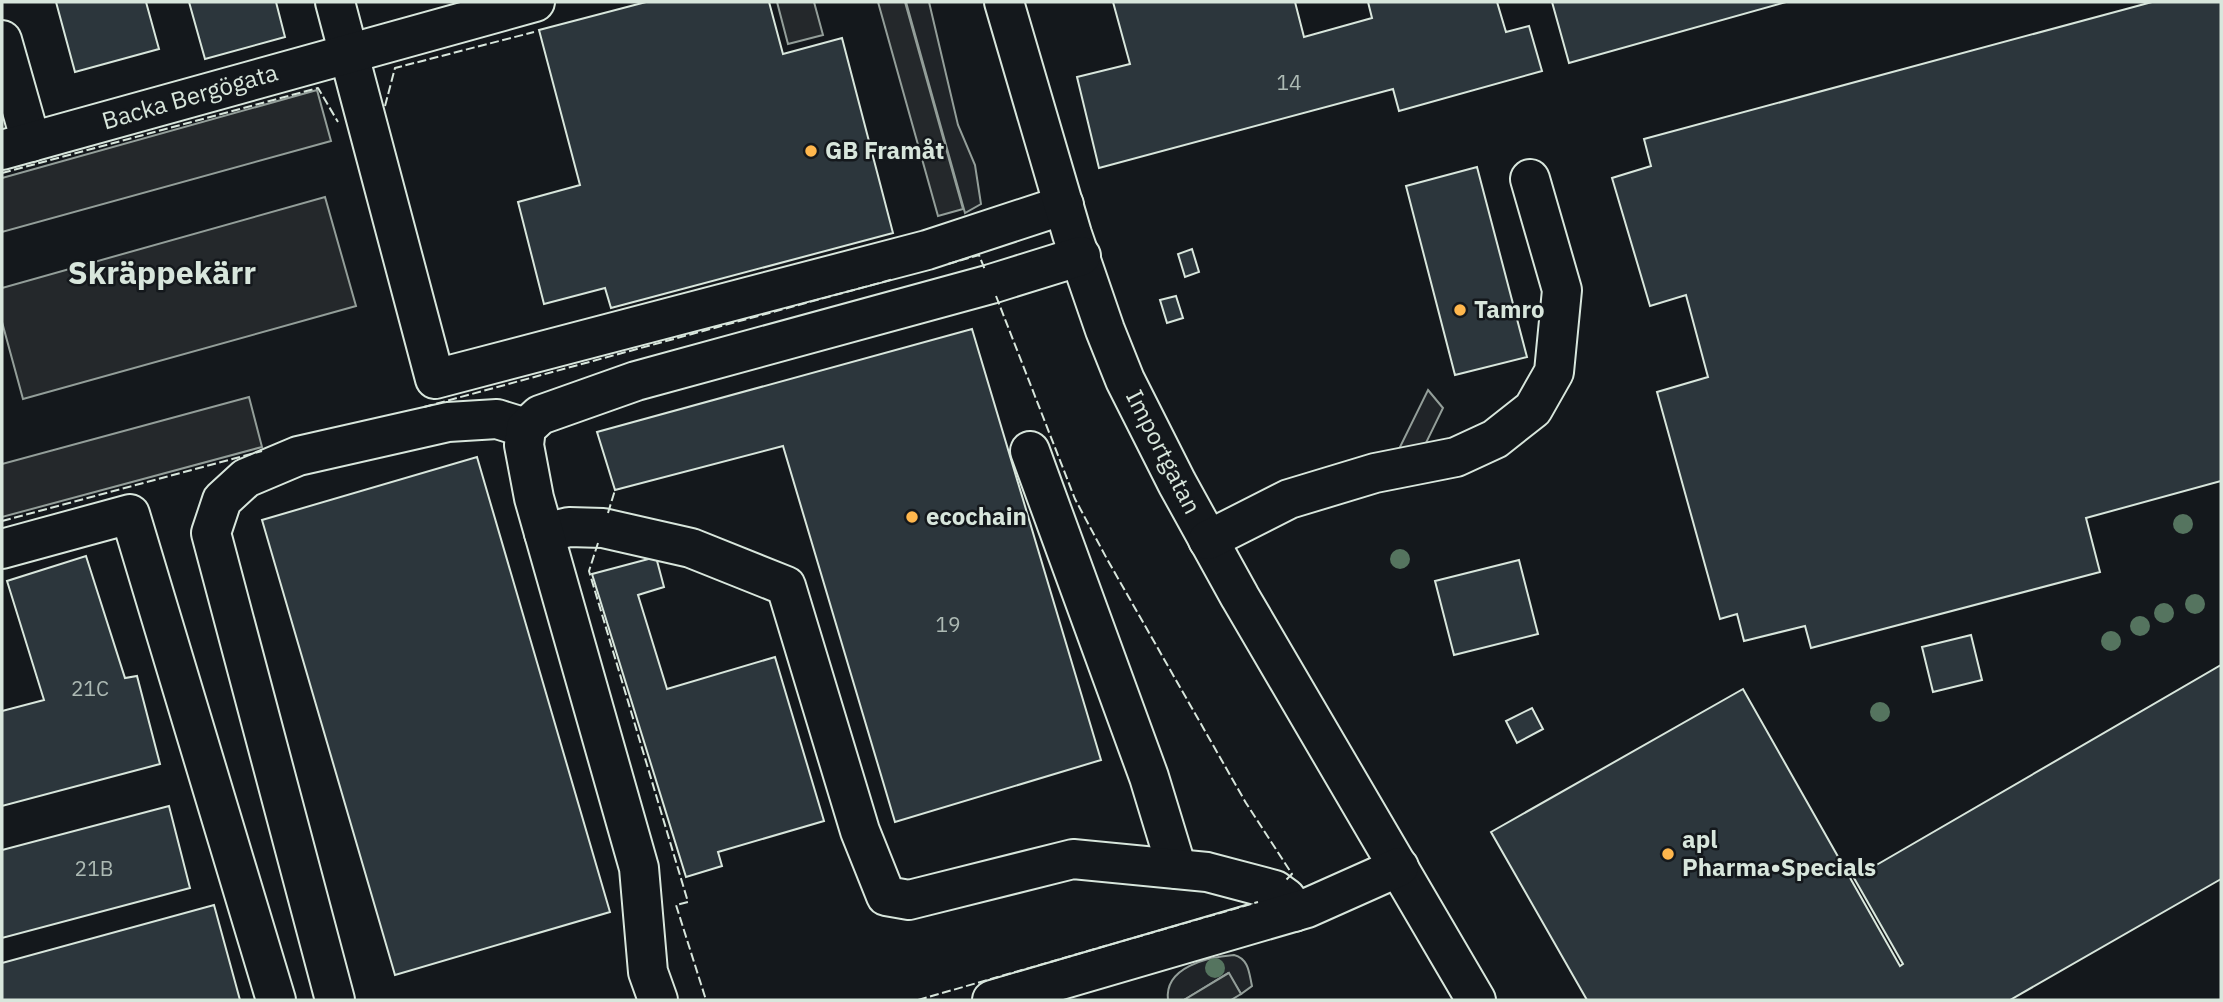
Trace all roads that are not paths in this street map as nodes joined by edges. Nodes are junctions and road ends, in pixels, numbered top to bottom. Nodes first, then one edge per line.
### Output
1 (335, 2) edge
2 (535, 2) edge
3 (1004, 2) edge
4 (2, 40) edge
5 (349, 53) junction
6 (16, 146) edge
7 (1530, 179) dead end
8 (1064, 205) junction
9 (1081, 256) junction
10 (527, 428) junction
11 (1030, 451) dead end
12 (544, 533) junction
13 (1209, 540) junction
14 (2, 549) edge
15 (1399, 867) junction
16 (1177, 869) junction
17 (1294, 912) junction
18 (276, 1000) edge
19 (335, 1000) edge
20 (657, 1000) edge
21 (992, 1000) edge
22 (1476, 1000) edge

1 - 5 street
2 - 5 street, Backa Bergögata
3 - 8 street, Importgatan
4 - 6 street, Backa Bergögata
5 - 6 street, Backa Bergögata
5 - 8 street
7 - 13 street
8 - 9 street, Importgatan
9 - 10 street
9 - 13 street, Importgatan
10 - 12 street
10 - 19 street
11 - 16 street
12 - 16 street
12 - 20 street
13 - 15 street, Importgatan
14 - 18 street
15 - 17 street
15 - 22 street, Importgatan
16 - 17 street
17 - 21 street

